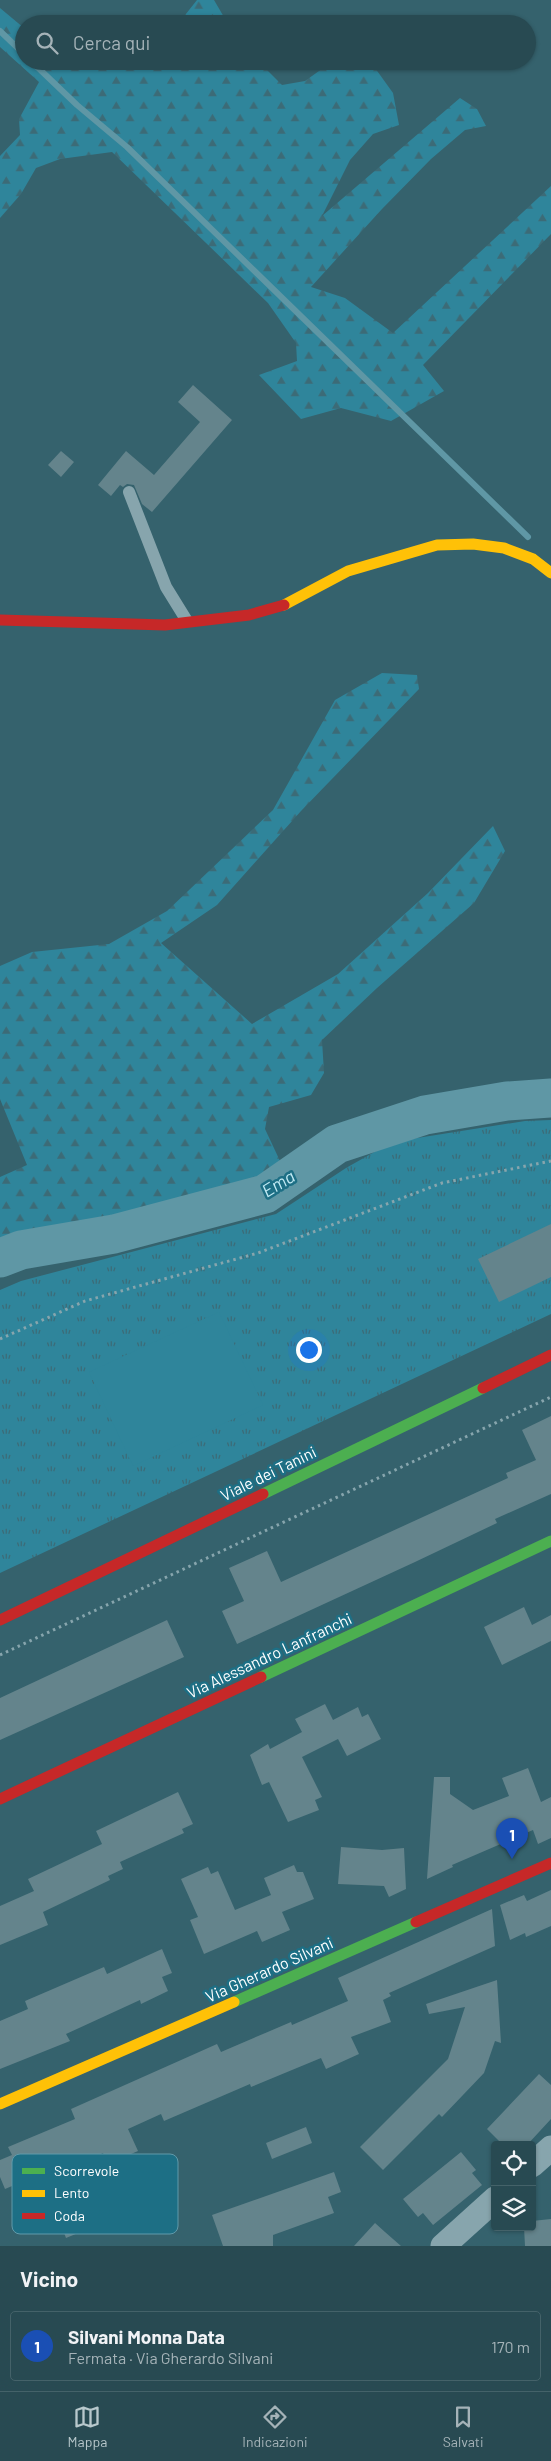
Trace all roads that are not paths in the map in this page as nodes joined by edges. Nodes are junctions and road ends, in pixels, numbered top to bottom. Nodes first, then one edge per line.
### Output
1 (129, 492) dead end
2 (551, 573) edge
3 (0, 620) edge
4 (187, 621) junction
5 (551, 1355) edge
6 (551, 1541) edge
7 (0, 1620) edge
8 (0, 1798) edge
9 (551, 1863) edge
10 (0, 2104) edge
11 (551, 2148) edge
12 (536, 2161) edge
13 (491, 2203) edge
14 (443, 2246) edge

1 - 4 lane
2 - 4 street
3 - 4 street
5 - 7 street, Viale dei Tanini
6 - 8 street, Via Alessandro Lanfranchi
9 - 10 street, Via Gherardo Silvani
11 - 12 street
13 - 14 street

